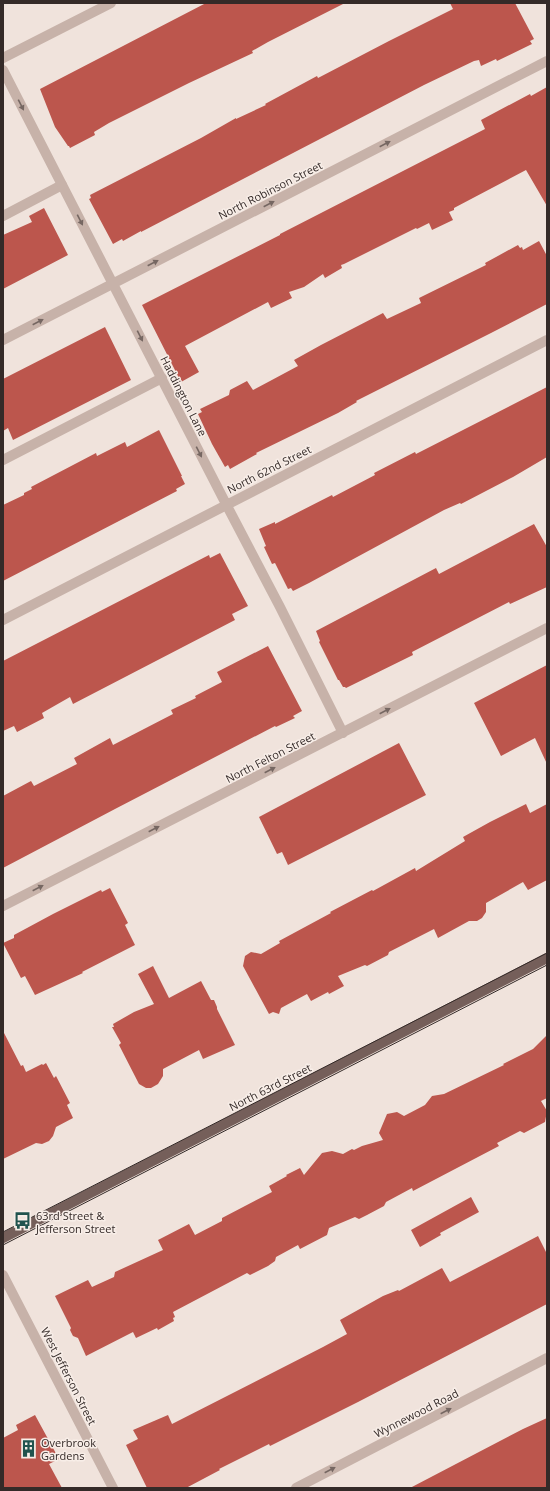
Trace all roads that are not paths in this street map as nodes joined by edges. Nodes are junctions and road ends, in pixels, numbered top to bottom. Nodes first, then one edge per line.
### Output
1 (111, 3) edge
2 (3, 58) edge
3 (547, 61) edge
4 (3, 70) edge
5 (62, 185) junction
6 (3, 216) edge
7 (113, 284) junction
8 (3, 340) edge
9 (547, 340) edge
10 (162, 378) junction
11 (3, 460) edge
12 (226, 504) junction
13 (3, 620) edge
14 (547, 628) edge
15 (343, 733) junction
16 (3, 906) edge
17 (547, 958) edge
18 (3, 1238) edge
19 (3, 1274) edge
20 (547, 1358) edge
21 (113, 1488) edge
22 (296, 1488) edge

1 - 2 street
7 -> 3 street, North Robinson Street
4 -> 5 street, Haddington Lane
5 - 6 street
5 -> 7 street, Haddington Lane
8 -> 7 street, North Robinson Street
7 -> 10 street, Haddington Lane
9 - 12 street, North 62nd Street
10 - 11 street
10 -> 12 street, Haddington Lane
12 - 13 street, North 62nd Street
12 - 15 street, Haddington Lane
15 -> 14 street, North Felton Street
16 -> 15 street, North Felton Street
17 - 18 main road, North 63rd Street
19 - 21 street, West Jefferson Street
22 -> 20 street, Wynnewood Road

